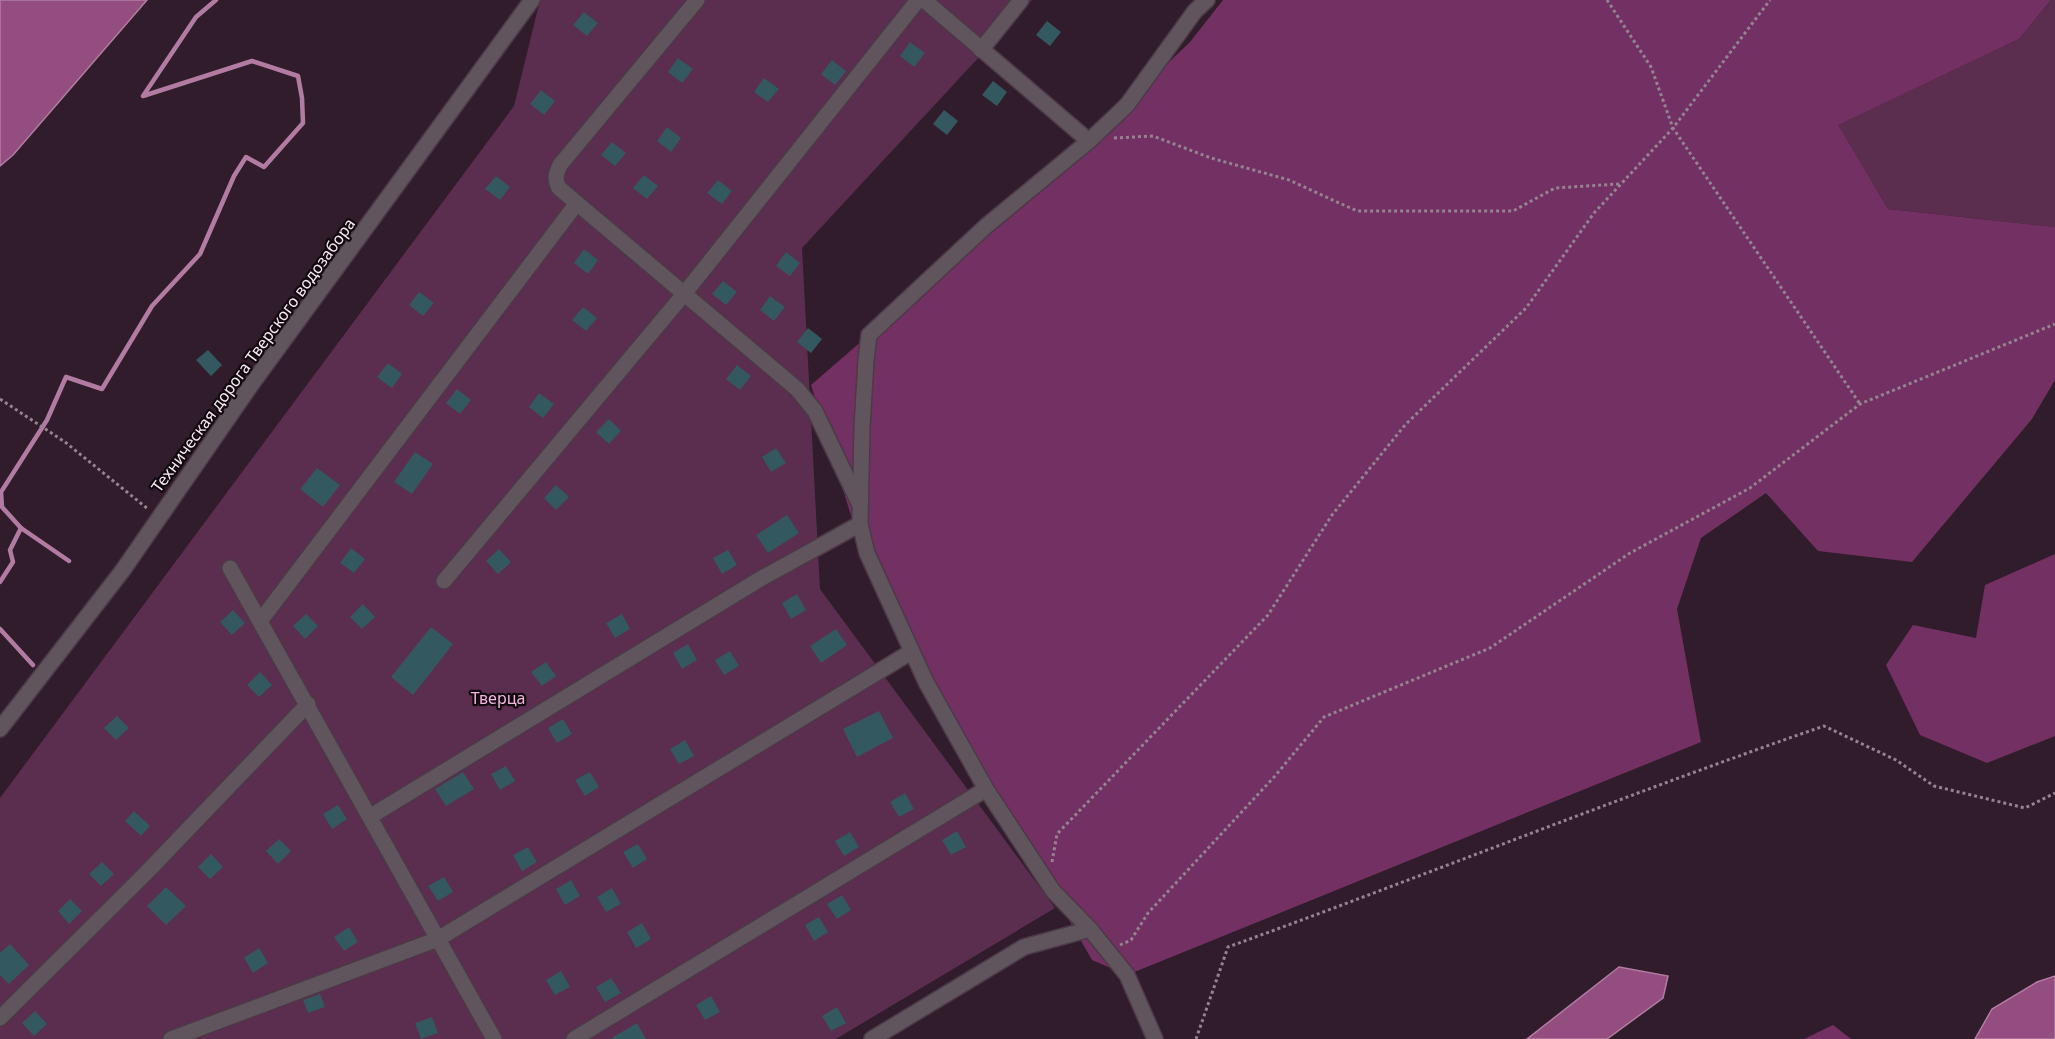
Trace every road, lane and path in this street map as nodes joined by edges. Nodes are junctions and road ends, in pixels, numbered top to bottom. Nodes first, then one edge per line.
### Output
1 (532, 0) edge
2 (697, 0) edge
3 (918, 0) edge
4 (924, 0) edge
5 (1021, 0) edge
6 (1207, 0) edge
7 (1607, 0) edge
8 (1770, 0) edge
9 (981, 50) junction
10 (1673, 128) junction
11 (1089, 141) junction
12 (1621, 184) junction
13 (577, 203) junction
14 (684, 294) junction
15 (2055, 324) edge
16 (0, 399) edge
17 (1860, 404) junction
18 (861, 507) junction
19 (159, 518) junction
20 (860, 524) junction
21 (230, 568) dead end
22 (444, 581) dead end
23 (261, 620) junction
24 (911, 652) junction
25 (308, 704) junction
26 (0, 729) edge
27 (986, 789) junction
28 (2055, 794) edge
29 (371, 816) junction
30 (1048, 884) junction
31 (1090, 929) junction
32 (438, 939) junction
33 (1108, 952) junction
34 (0, 1018) edge
35 (171, 1039) edge
36 (494, 1039) edge
37 (574, 1039) edge
38 (872, 1039) edge
39 (1155, 1039) edge
40 (1196, 1039) edge

1 - 19 street, Техническая дорога Тверского водозабора
2 - 13 street
3 - 14 street
4 - 9 street
5 - 9 street
6 - 11 street
7 - 10 path
8 - 10 path
9 - 11 street
10 - 12 path
10 - 17 path
11 - 12 path
11 - 18 street
12 - 30 path
13 - 14 street
13 - 23 street
14 - 18 street
14 - 22 street
15 - 17 path
16 - 19 path
17 - 33 path
18 - 20 street
19 - 26 street, Техническая дорога Тверского водозабора
20 - 24 street
20 - 29 street
21 - 23 street
23 - 25 street
24 - 27 street
24 - 32 street
25 - 29 street
25 - 34 street
27 - 30 street
27 - 37 street
28 - 40 path
29 - 32 street
30 - 31 street
31 - 33 street
31 - 38 street
32 - 35 street
32 - 36 street
33 - 39 street

